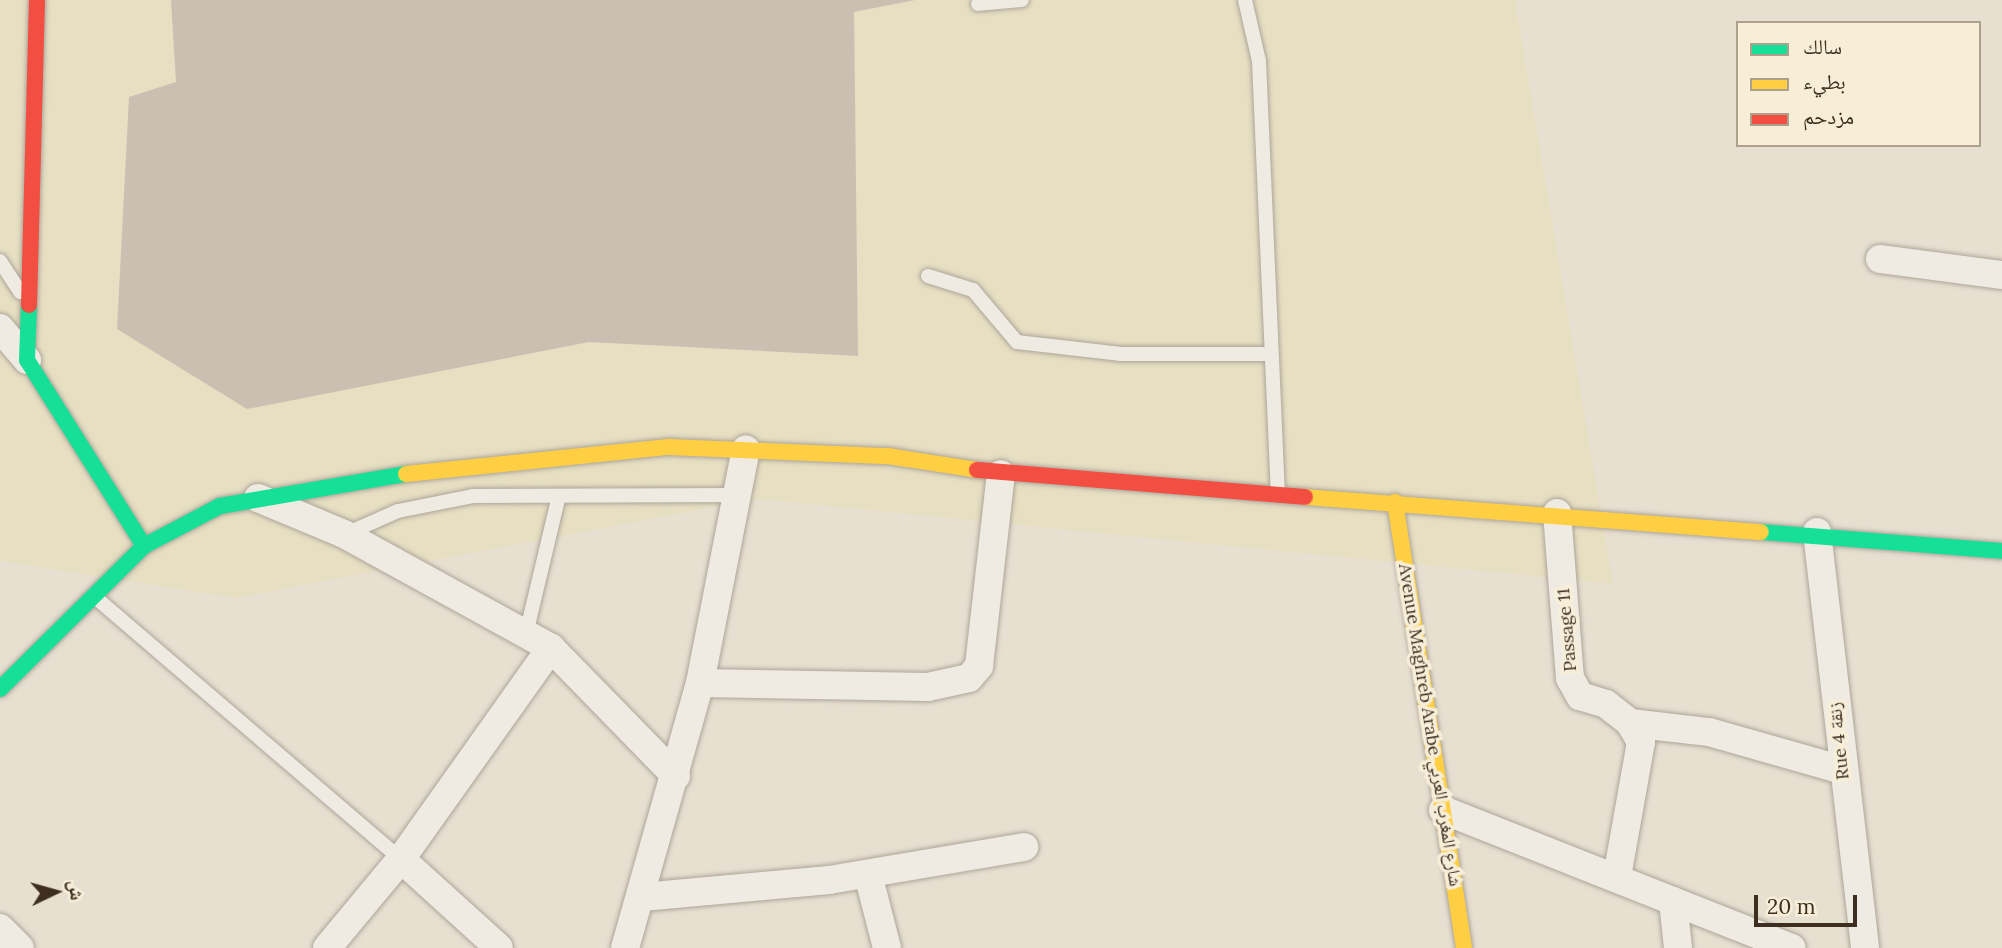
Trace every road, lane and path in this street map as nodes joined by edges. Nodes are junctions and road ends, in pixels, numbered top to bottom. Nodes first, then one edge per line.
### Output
1 (37, 0) edge
2 (1022, 0) edge
3 (1245, 0) edge
4 (978, 4) dead end
5 (1881, 259) dead end
6 (0, 261) edge
7 (2002, 275) edge
8 (928, 276) dead end
9 (24, 298) junction
10 (0, 328) edge
11 (1270, 354) junction
12 (27, 360) junction
13 (746, 449) junction
14 (1001, 474) junction
15 (1278, 494) junction
16 (737, 495) junction
17 (254, 496) junction
18 (559, 496) junction
19 (1395, 502) junction
20 (1557, 513) junction
21 (1816, 533) junction
22 (344, 534) junction
23 (144, 545) junction
24 (2002, 551) edge
25 (94, 596) junction
26 (526, 634) junction
27 (551, 648) junction
28 (700, 683) junction
29 (0, 690) edge
30 (1630, 723) junction
31 (1842, 770) junction
32 (676, 776) junction
33 (1443, 810) junction
34 (1024, 847) dead end
35 (401, 859) junction
36 (868, 874) junction
37 (1617, 877) junction
38 (642, 897) junction
39 (1673, 901) junction
40 (0, 929) edge
41 (20, 948) edge
42 (327, 948) edge
43 (499, 948) edge
44 (625, 948) edge
45 (887, 948) edge
46 (1464, 948) edge
47 (1678, 948) edge
48 (1792, 948) edge
49 (1865, 948) edge

1 - 9 street
2 - 4 lane
3 - 11 lane
5 - 7 street
6 - 9 lane
8 - 11 lane
9 - 12 street
10 - 12 street
11 - 15 lane
12 - 23 street
13 - 14 street
13 - 16 street
13 - 17 street
14 - 15 street
14 - 28 street
15 - 19 street
16 - 18 lane
16 - 28 street
17 - 22 street
17 - 23 street
18 - 22 lane
18 - 26 lane
19 - 20 street
19 - 33 street, Avenue Maghreb Arabe شارع المغرب العربي
20 - 21 street
20 - 30 street, Passage 11
21 - 24 street
21 - 31 street, Rue 4 زنقة
22 - 26 street
23 - 25 street
25 - 29 street
25 - 35 lane
26 - 27 street
27 - 32 street
27 - 35 street
28 - 32 street
30 - 31 street
30 - 37 street
31 - 49 street, Rue 4 زنقة
32 - 38 street
33 - 37 street
33 - 46 street, Avenue Maghreb Arabe شارع المغرب العربي
34 - 36 street
35 - 42 street
35 - 43 street
36 - 38 street
36 - 45 street
37 - 39 street
38 - 44 street
39 - 47 street
39 - 48 street
40 - 41 street

